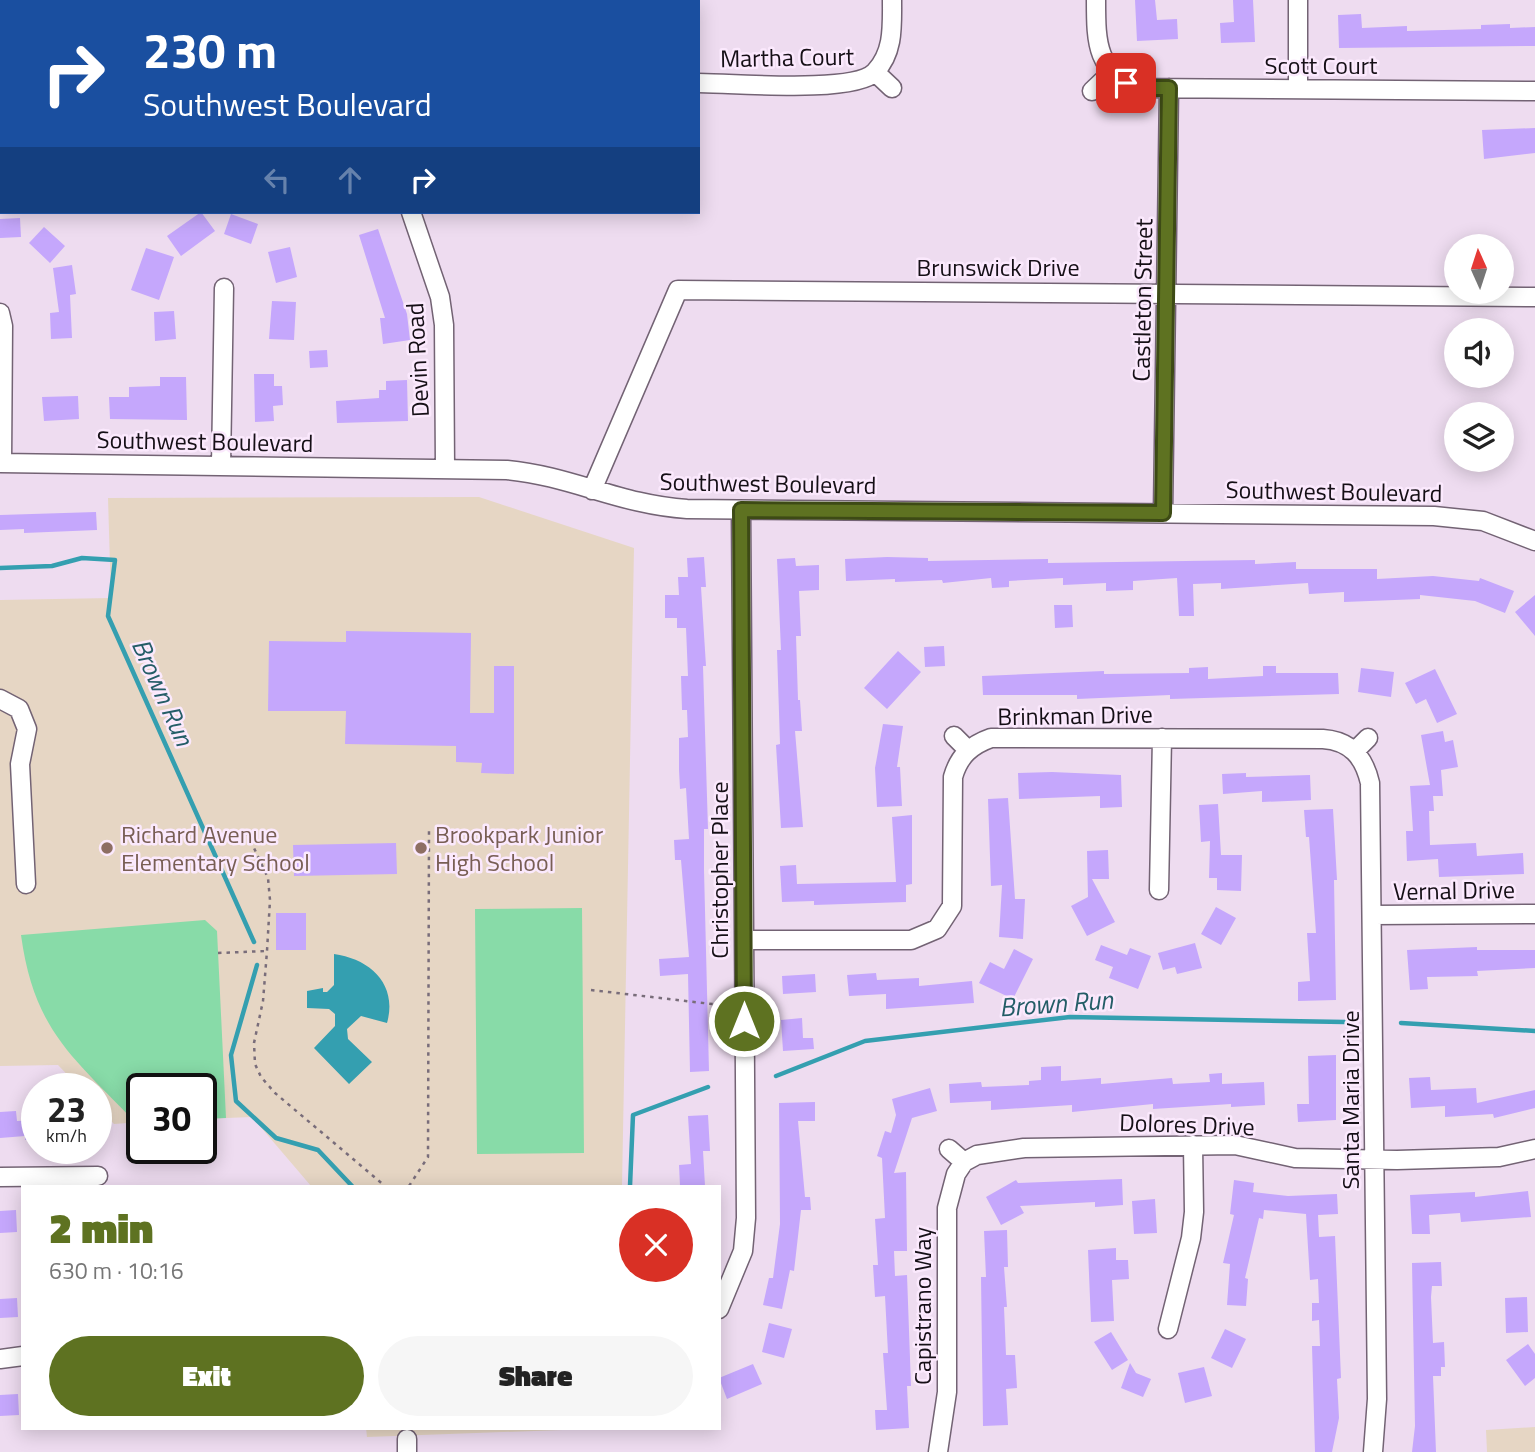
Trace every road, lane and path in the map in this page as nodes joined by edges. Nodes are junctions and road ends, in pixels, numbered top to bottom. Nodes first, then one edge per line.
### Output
1 (892, 0) edge
2 (1096, 0) edge
3 (1298, 0) edge
4 (875, 72) junction
5 (1112, 72) junction
6 (700, 83) edge
7 (892, 88) dead end
8 (1169, 88) junction
9 (1298, 89) junction
10 (1093, 91) dead end
11 (1535, 91) edge
12 (412, 214) edge
13 (224, 288) dead end
14 (1166, 293) junction
15 (1535, 297) edge
16 (0, 313) edge
17 (1, 463) edge
18 (221, 465) junction
19 (445, 468) junction
20 (592, 490) junction
21 (741, 510) junction
22 (1163, 513) junction
23 (1535, 541) edge
24 (0, 699) edge
25 (954, 736) dead end
26 (1162, 738) junction
27 (1362, 745) joint
28 (968, 750) junction
29 (429, 829) dead end
30 (247, 833) dead end
31 (26, 884) dead end
32 (1159, 890) dead end
33 (1535, 914) edge
34 (1373, 915) junction
35 (744, 940) junction
36 (268, 951) junction
37 (218, 953) dead end
38 (591, 990) dead end
39 (729, 1006) dead end
40 (1193, 1145) junction
41 (950, 1149) dead end
42 (1535, 1149) edge
43 (1375, 1160) junction
44 (964, 1162) junction
45 (98, 1176) dead end
46 (0, 1177) edge
47 (384, 1185) edge
48 (411, 1185) edge
49 (721, 1304) edge
50 (1168, 1329) dead end
51 (21, 1356) edge
52 (0, 1359) edge
53 (938, 1452) edge
54 (1373, 1452) edge

1 - 4 street
2 - 5 street
3 - 9 street
4 - 6 street, Martha Court
4 - 7 street
5 - 8 street, Scott Court
5 - 10 street
8 - 9 street, Scott Court
8 - 14 street, Castleton Street
9 - 11 street, Scott Court
12 - 19 street, Devin Road
13 - 18 street
14 - 15 street, Brunswick Drive
14 - 20 street, Brunswick Drive
14 - 22 street, Castleton Street
16 - 17 street
17 - 18 street, Southwest Boulevard
18 - 19 street, Southwest Boulevard
19 - 20 street, Southwest Boulevard
20 - 21 street, Southwest Boulevard
21 - 22 street, Southwest Boulevard
21 - 35 street, Christopher Place
22 - 23 street, Southwest Boulevard
24 - 31 street
25 - 28 street
26 - 27 street, Brinkman Drive
26 - 28 street, Brinkman Drive
26 - 32 street
27 - 34 street, Santa Maria Drive
28 - 35 street, Brinkman Drive
29 - 48 path
30 - 36 path
33 - 34 street, Vernal Drive
34 - 43 street, Santa Maria Drive
35 - 49 street, Christopher Place
36 - 37 path
36 - 47 path
38 - 39 path
40 - 43 street, Dolores Drive
40 - 44 street, Dolores Drive
40 - 50 street
41 - 44 street
42 - 43 street, Dolores Drive
43 - 54 street, Santa Maria Drive
44 - 53 street, Capistrano Way
45 - 46 street
51 - 52 street

